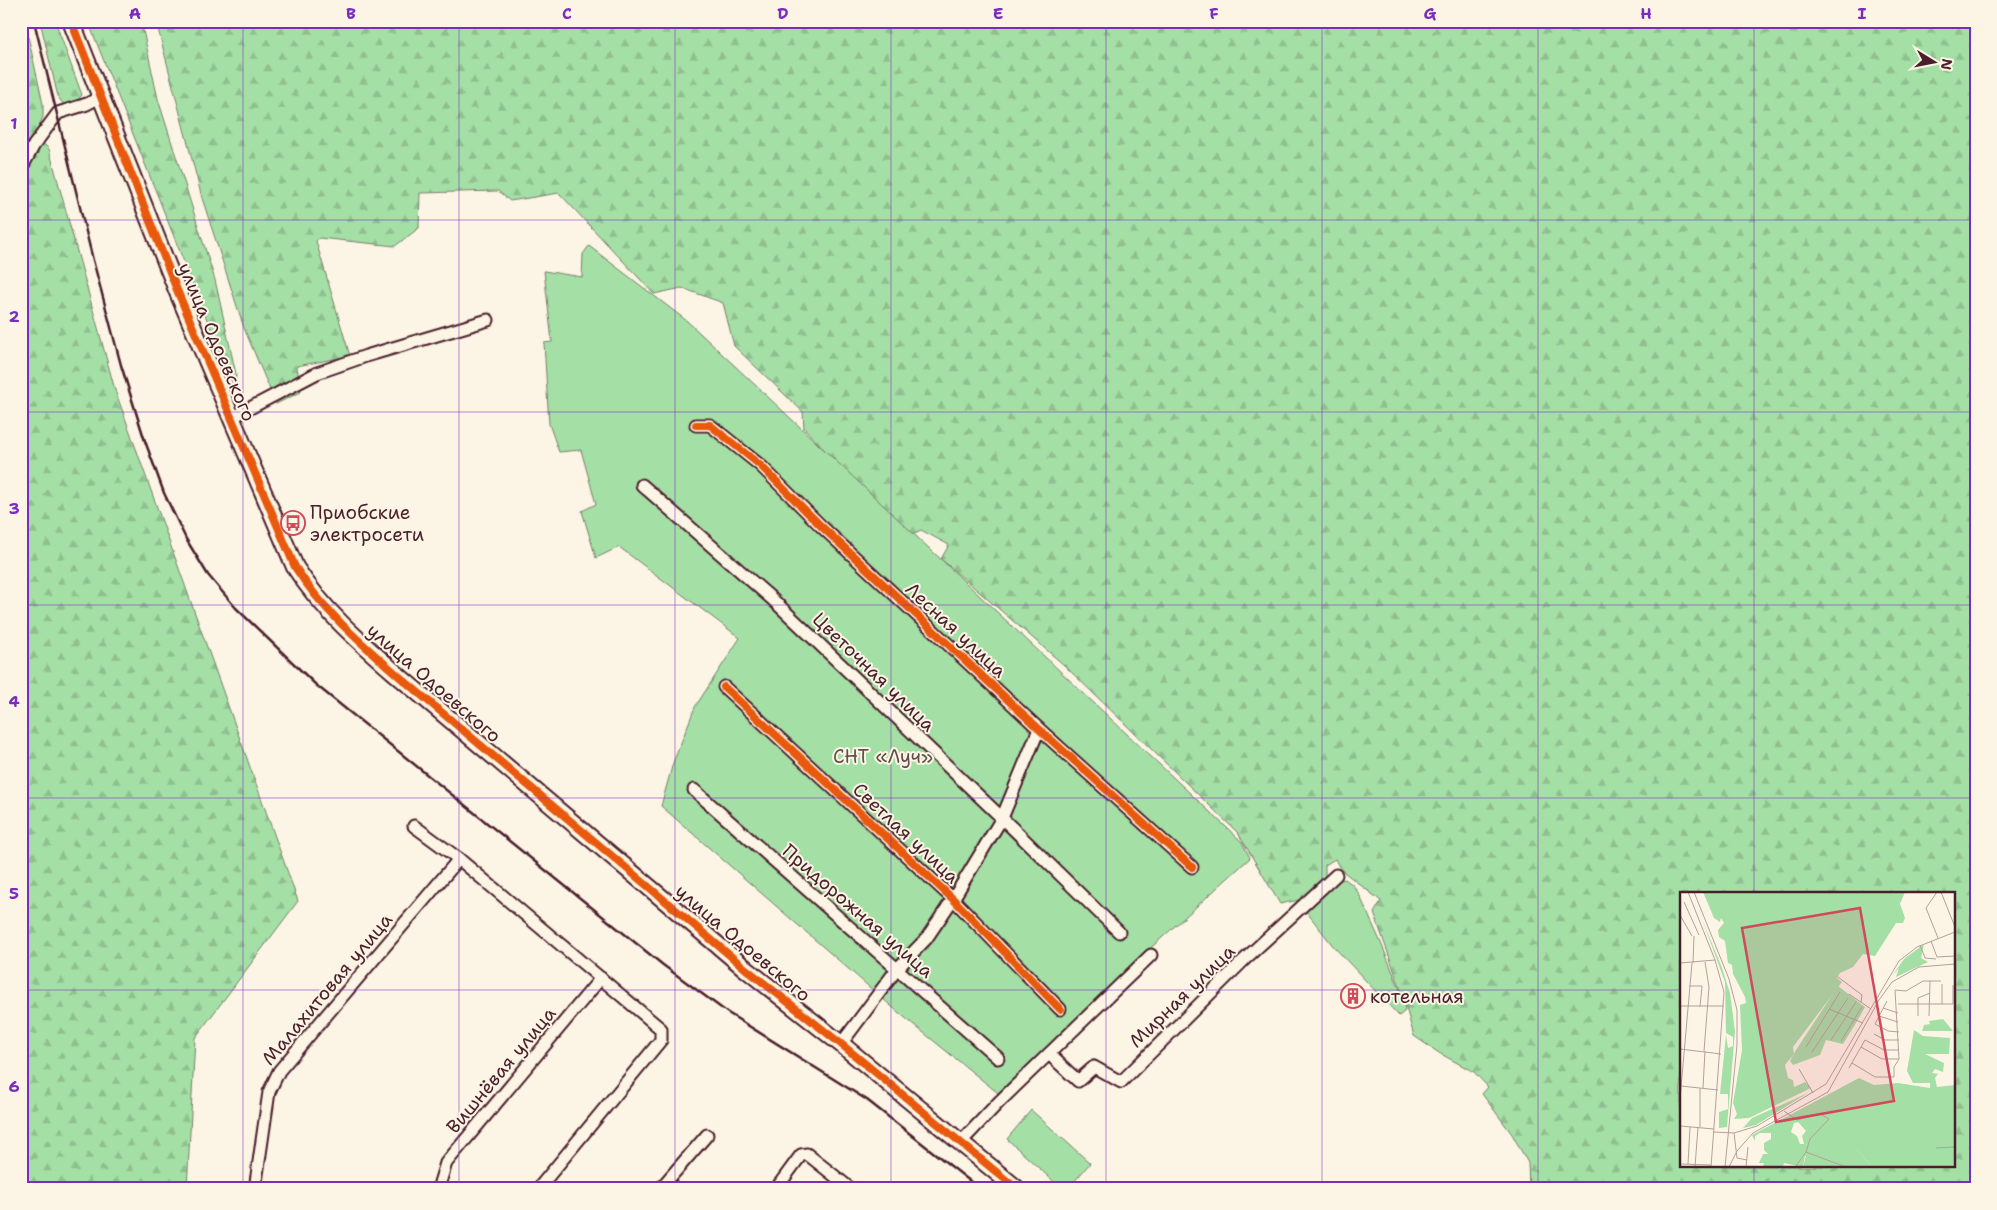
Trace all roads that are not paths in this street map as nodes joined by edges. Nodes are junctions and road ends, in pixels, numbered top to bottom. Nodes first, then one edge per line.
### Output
1 (71, 21) edge
2 (102, 96) junction
3 (21, 168) edge
4 (488, 320) dead end
5 (231, 418) junction
6 (696, 425) dead end
7 (642, 485) dead end
8 (724, 687) dead end
9 (1038, 729) junction
10 (694, 790) dead end
11 (1002, 818) junction
12 (414, 826) dead end
13 (459, 860) junction
14 (1192, 867) dead end
15 (1336, 875) dead end
16 (953, 899) junction
17 (1119, 932) dead end
18 (1151, 955) dead end
19 (897, 969) junction
20 (601, 978) junction
21 (1060, 1008) dead end
22 (841, 1044) junction
23 (1049, 1054) junction
24 (998, 1058) dead end
25 (707, 1135) dead end
26 (961, 1142) junction
27 (255, 1189) edge
28 (438, 1189) edge
29 (538, 1189) edge
30 (660, 1189) edge
31 (776, 1189) edge
32 (851, 1189) edge
33 (1017, 1189) edge

1 - 2 street, улица Одоевского
2 - 3 street
2 - 5 street, улица Одоевского
4 - 5 street
5 - 22 street, улица Одоевского
6 - 9 street, Лесная улица
7 - 11 street, Цветочная улица
8 - 16 street, Светлая улица
9 - 11 street
9 - 14 street, Лесная улица
10 - 19 street, Придорожная улица
11 - 16 street
11 - 17 street, Цветочная улица
12 - 13 street
13 - 20 street
13 - 27 street, Малахитовая улица
15 - 23 street, Мирная улица
16 - 19 street
16 - 21 street, Светлая улица
18 - 23 street
19 - 22 street
19 - 24 street, Придорожная улица
20 - 28 street, Вишнёвая улица
20 - 29 street
22 - 26 street, улица Одоевского
23 - 26 street
25 - 30 street
26 - 33 street, улица Одоевского
31 - 32 street

